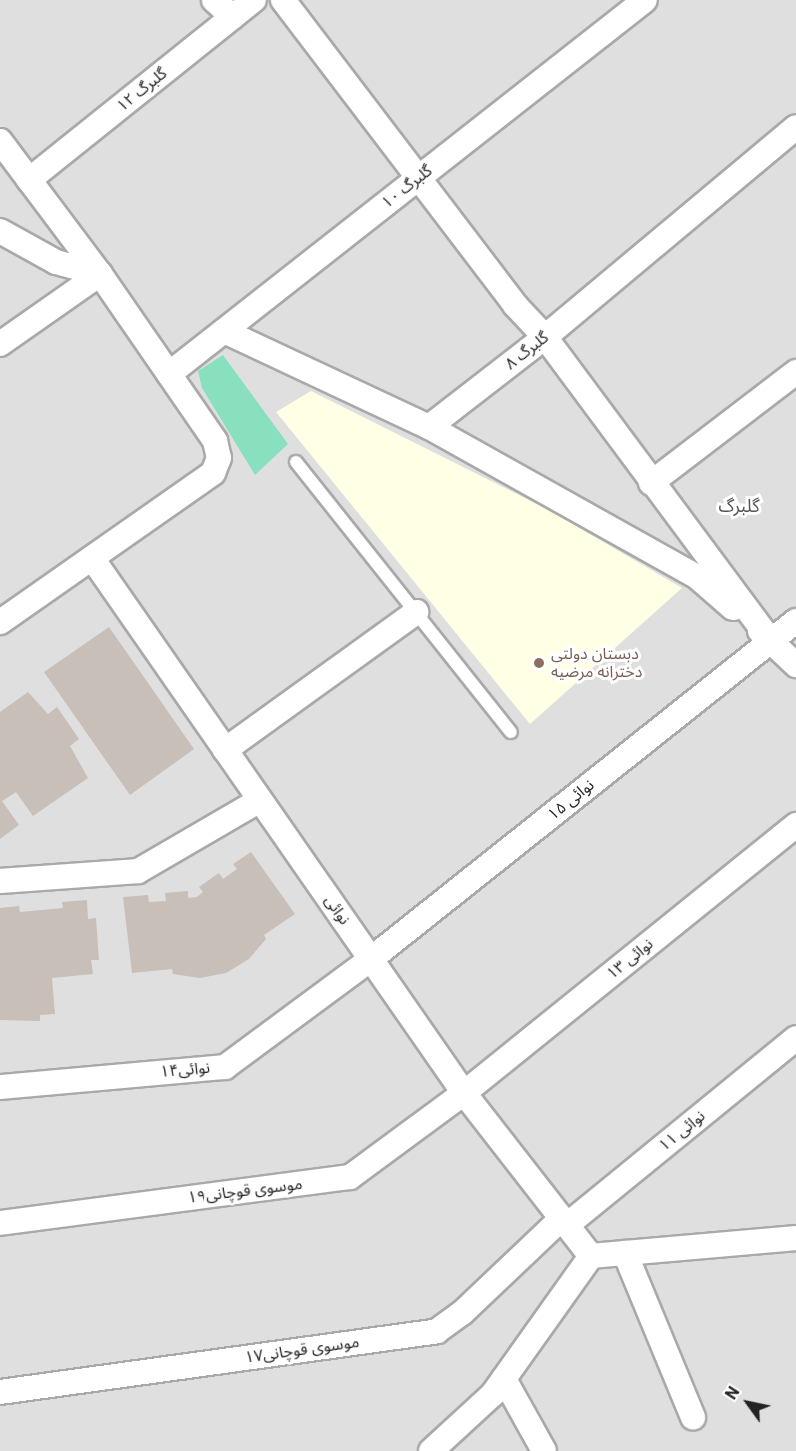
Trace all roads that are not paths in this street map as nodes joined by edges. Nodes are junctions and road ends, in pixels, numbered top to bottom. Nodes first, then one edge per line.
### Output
1 (214, 0) edge
2 (254, 0) edge
3 (283, 0) edge
4 (645, 0) edge
5 (232, 17) junction
6 (796, 127) edge
7 (0, 141) edge
8 (418, 178) junction
9 (29, 180) junction
10 (0, 231) edge
11 (100, 274) junction
12 (224, 331) junction
13 (545, 337) junction
14 (0, 344) edge
15 (796, 372) edge
16 (169, 374) junction
17 (429, 427) junction
18 (296, 462) dead end
19 (651, 483) junction
20 (92, 558) junction
21 (416, 612) junction
22 (796, 621) edge
23 (0, 622) edge
24 (771, 641) junction
25 (796, 665) edge
26 (511, 732) dead end
27 (225, 750) junction
28 (260, 800) junction
29 (796, 825) edge
30 (0, 881) edge
31 (371, 959) junction
32 (796, 1038) edge
33 (0, 1087) edge
34 (464, 1093) junction
35 (564, 1221) junction
36 (0, 1223) edge
37 (796, 1238) edge
38 (625, 1253) junction
39 (591, 1256) junction
40 (498, 1387) junction
41 (0, 1392) edge
42 (693, 1417) dead end
43 (431, 1451) edge
44 (544, 1451) edge

1 - 5 street
2 - 5 street, گلبرگ ۱۲
3 - 8 street
4 - 8 street, گلبرگ ۱۰
5 - 9 street, گلبرگ ۱۲
6 - 13 street, گلبرگ ۸
7 - 9 street
8 - 12 street, گلبرگ ۱۰
8 - 13 street
9 - 11 street
10 - 11 street
11 - 14 street
11 - 16 street
12 - 16 street, گلبرگ ۱۰
12 - 17 street
13 - 17 street, گلبرگ ۸
13 - 19 street
15 - 19 street
16 - 20 street
17 - 24 street
18 - 21 lane
19 - 24 street
20 - 23 street
20 - 27 street, نوائی
21 - 26 lane
21 - 27 street
22 - 24 street, نوائی ۱۵
24 - 25 street
24 - 31 street, نوائی ۱۵
27 - 28 street, نوائی
28 - 30 street
28 - 31 street, نوائی
29 - 34 street, نوائی ۱۳
31 - 33 street, نوائی۱۴
31 - 34 street, نوائی
32 - 35 street, نوائی ۱۱
34 - 35 street, نوائی
34 - 36 street, موسوی قوچانی۱۹
35 - 39 street, نوائی
35 - 41 street, موسوی قوچانی۱۷
37 - 38 street
38 - 39 street
38 - 42 street
39 - 40 street
40 - 43 street
40 - 44 street

